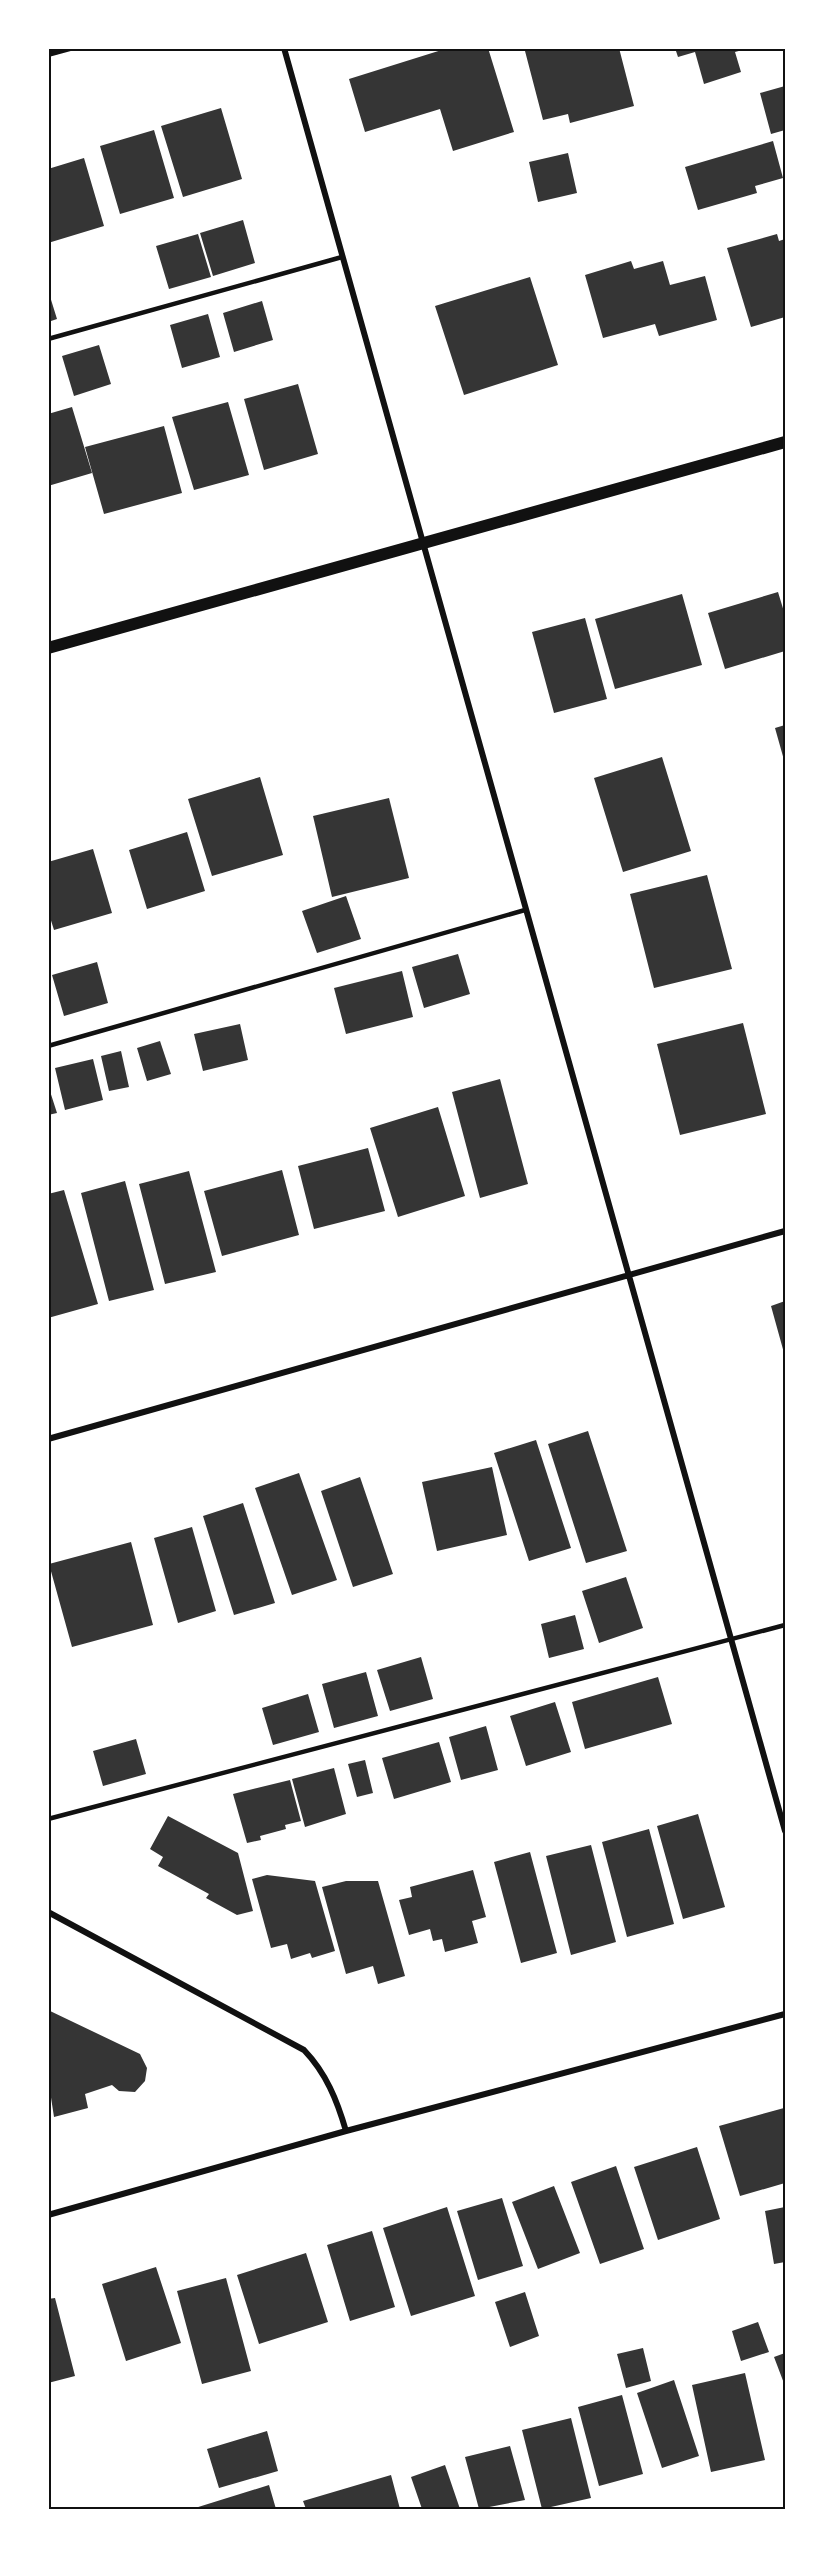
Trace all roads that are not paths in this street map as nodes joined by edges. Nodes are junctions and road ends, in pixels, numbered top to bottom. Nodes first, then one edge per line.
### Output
1 (70, 48) edge
2 (284, 48) edge
3 (48, 54) edge
4 (342, 257) junction
5 (48, 339) edge
6 (785, 442) edge
7 (423, 544) junction
8 (48, 648) edge
9 (525, 910) junction
10 (48, 1046) edge
11 (785, 1231) edge
12 (628, 1275) junction
13 (48, 1439) edge
14 (785, 1624) edge
15 (731, 1640) junction
16 (48, 1819) edge
17 (785, 1831) edge
18 (48, 1912) edge
19 (785, 2014) edge
20 (346, 2131) junction
21 (48, 2215) edge

1 - 3 street
2 - 4 street
4 - 5 lane
4 - 7 street
6 - 7 main road
7 - 8 main road
7 - 9 street
9 - 10 lane
9 - 12 street
11 - 12 street
12 - 13 street
12 - 15 street
14 - 15 lane
15 - 16 lane
15 - 17 street
18 - 20 street
19 - 20 street
20 - 21 street

